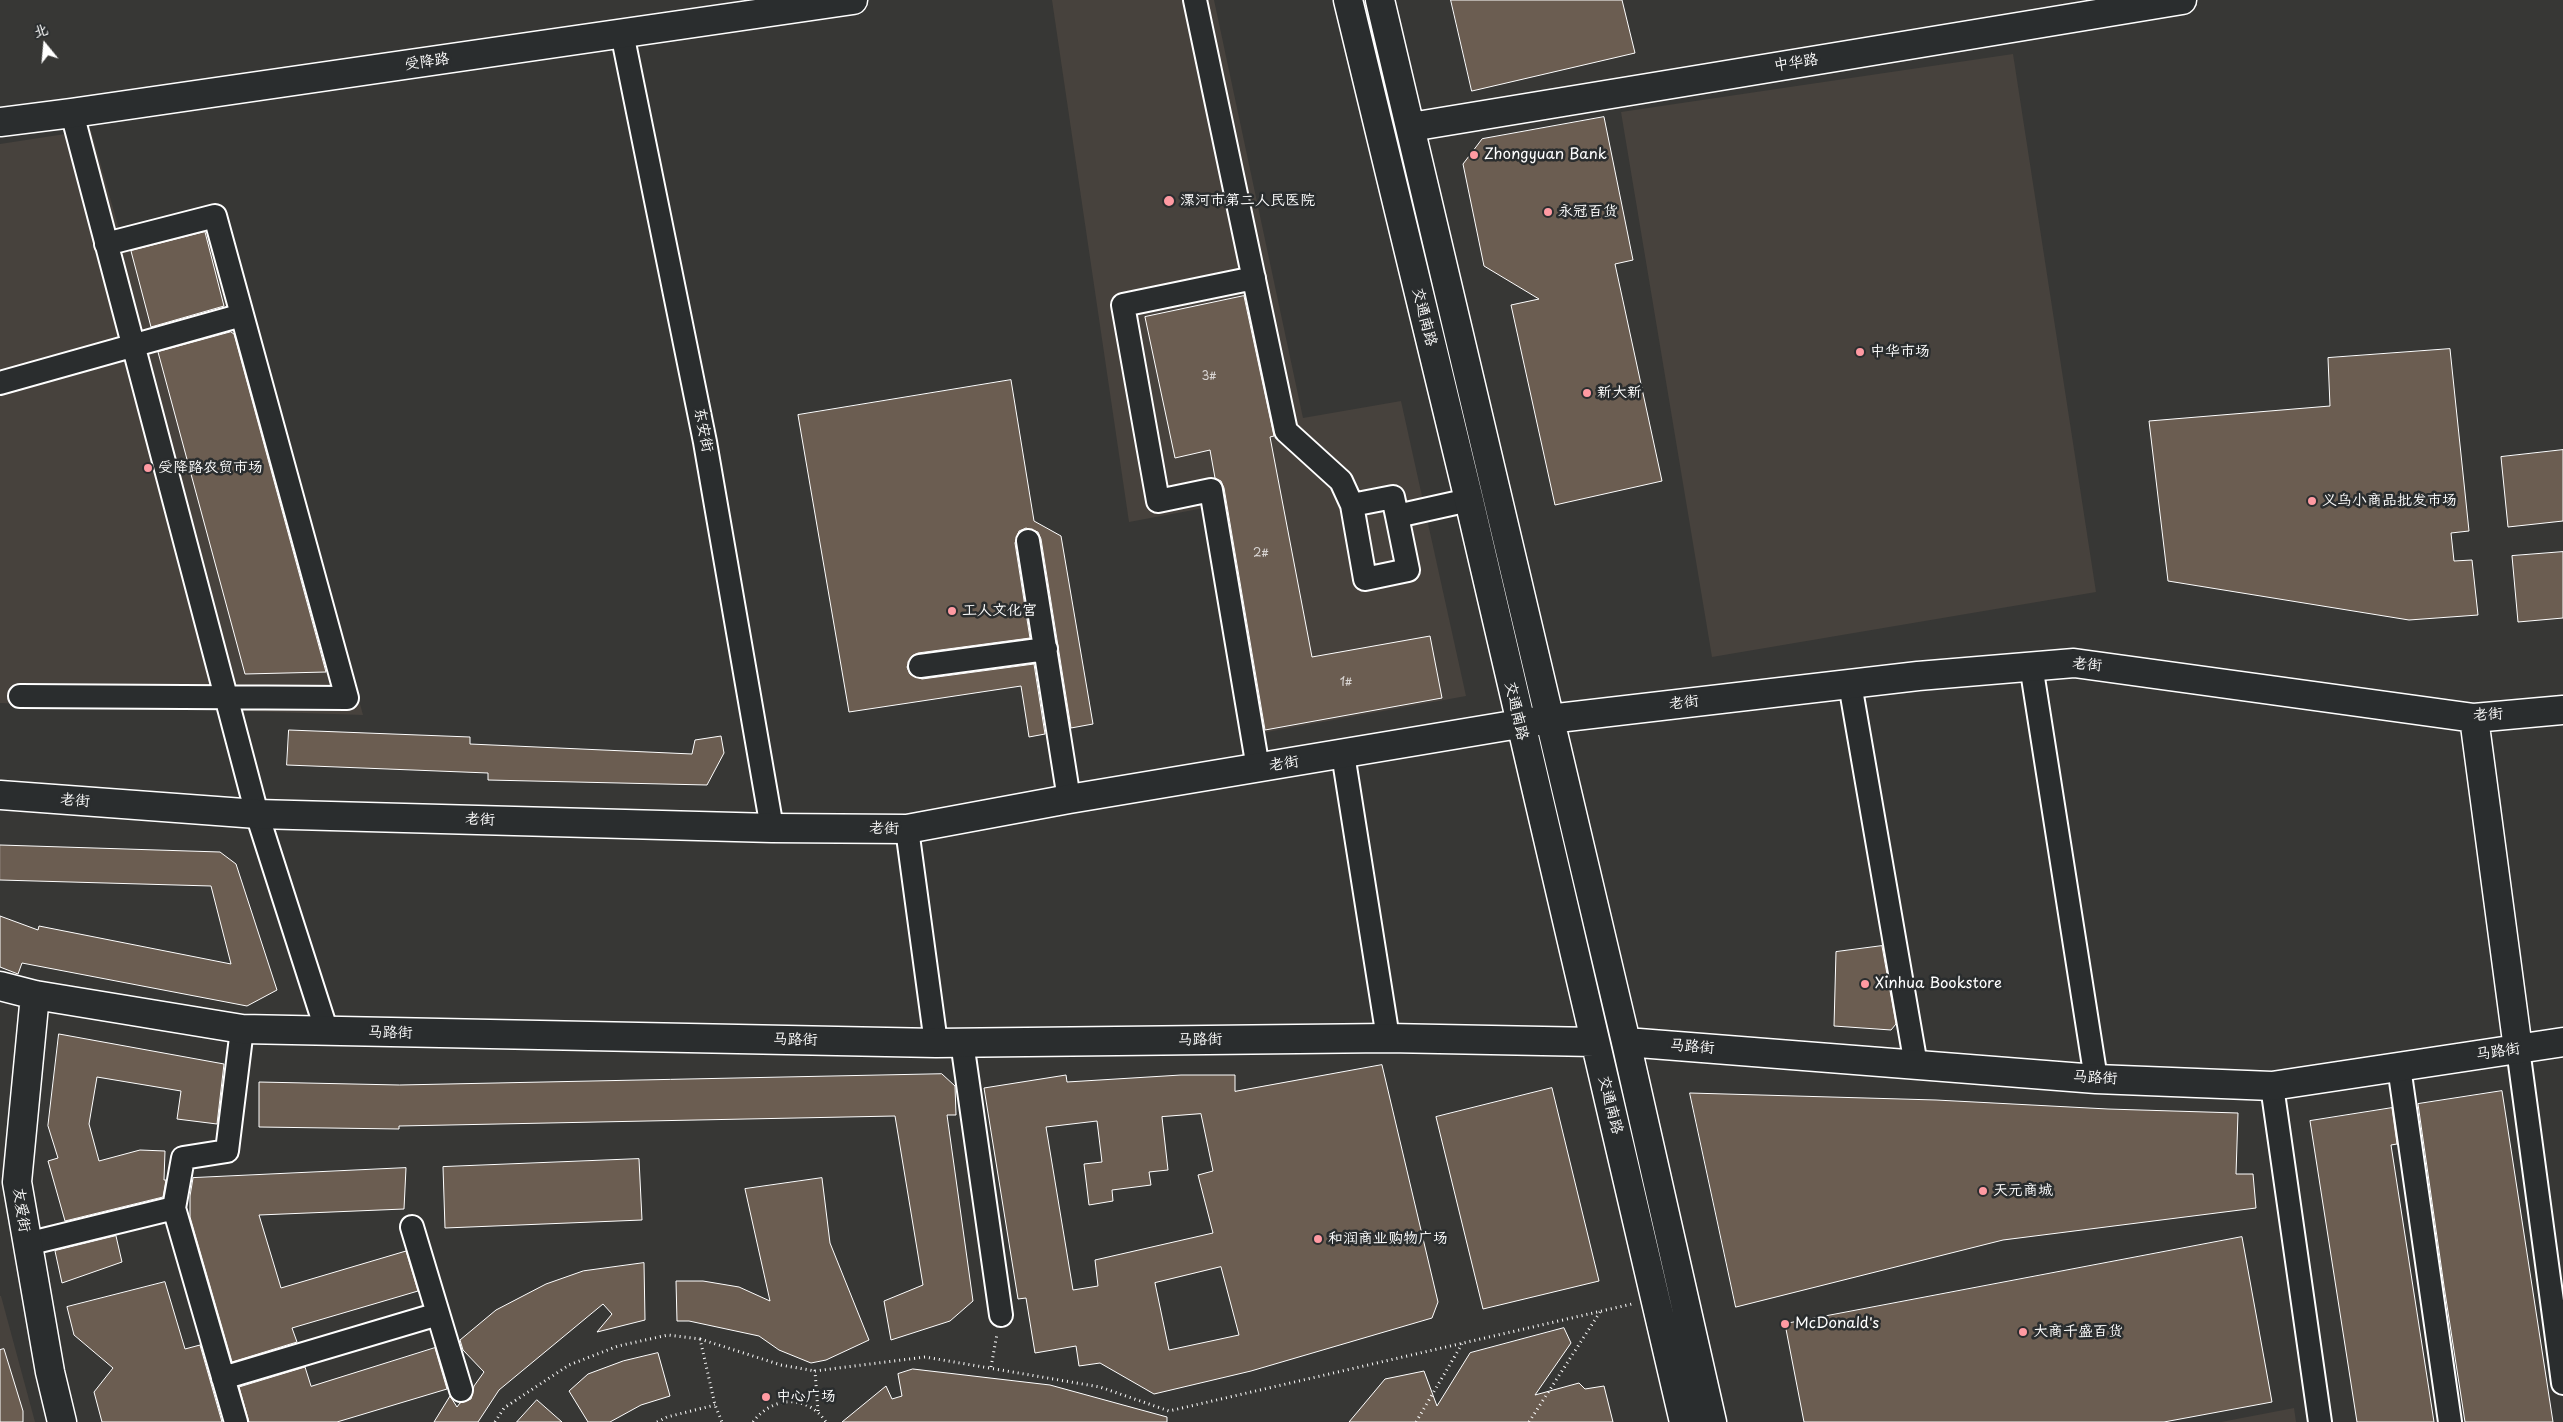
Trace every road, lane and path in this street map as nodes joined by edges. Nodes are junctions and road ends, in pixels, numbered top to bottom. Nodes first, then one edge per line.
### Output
1 (854, 0) edge
2 (1195, 0) edge
3 (1348, 0) edge
4 (1380, 0) edge
5 (2182, 0) edge
6 (622, 33) junction
7 (72, 114) junction
8 (0, 122) edge
9 (1411, 127) junction
10 (106, 244) junction
11 (1254, 278) junction
12 (242, 315) junction
13 (133, 345) junction
14 (0, 382) edge
15 (1469, 500) junction
16 (1352, 505) junction
17 (1397, 516) junction
18 (1028, 541) dead end
19 (1046, 648) junction
20 (920, 666) dead end
21 (2031, 666) junction
22 (1850, 684) junction
23 (20, 696) dead end
24 (226, 697) junction
25 (2563, 710) edge
26 (2474, 718) junction
27 (1549, 719) junction
28 (1519, 725) junction
29 (1343, 754) junction
30 (1258, 768) junction
31 (0, 796) edge
32 (1069, 799) junction
33 (257, 814) junction
34 (772, 828) junction
35 (907, 830) junction
36 (0, 986) edge
37 (35, 995) junction
38 (242, 1029) junction
39 (327, 1032) junction
40 (1388, 1038) junction
41 (949, 1042) junction
42 (1594, 1042) junction
43 (1626, 1042) junction
44 (2563, 1042) edge
45 (2518, 1049) junction
46 (1916, 1064) junction
47 (2399, 1067) junction
48 (2096, 1079) junction
49 (2272, 1086) junction
50 (174, 1208) junction
51 (412, 1227) dead end
52 (27, 1244) junction
53 (1656, 1299) junction
54 (1600, 1312) junction
55 (438, 1314) junction
56 (1001, 1315) joint
57 (700, 1339) junction
58 (1462, 1344) junction
59 (991, 1368) junction
60 (815, 1371) junction
61 (223, 1378) junction
62 (2563, 1383) edge
63 (461, 1390) dead end
64 (715, 1405) junction
65 (818, 1411) junction
66 (62, 1422) edge
67 (236, 1422) edge
68 (495, 1422) edge
69 (657, 1422) edge
70 (722, 1422) edge
71 (753, 1422) edge
72 (826, 1422) edge
73 (1416, 1422) edge
74 (1529, 1422) edge
75 (1684, 1422) edge
76 (1712, 1422) edge
77 (2320, 1422) edge
78 (2450, 1422) edge

1 - 6 street, 受降路
2 - 11 street
3 - 15 street, 交通南路
4 - 9 street, 交通南路
5 - 9 street, 中华路
6 - 7 street, 受降路
6 - 34 street, 东安街
7 - 8 street, 受降路
7 - 10 street
9 - 27 street, 交通南路
10 - 12 street
10 - 13 street
11 - 16 street
11 - 30 street
12 - 13 street
12 - 24 street
13 - 14 street
13 - 24 street
15 - 17 street
15 - 28 street, 交通南路
16 - 17 street
16 - 17 street
18 - 19 street
19 - 20 street
19 - 32 street
21 - 22 street, 老街
21 - 26 street, 老街
21 - 48 street
22 - 27 street, 老街
22 - 46 street
23 - 24 street
24 - 33 street
25 - 26 street, 老街
26 - 45 street
27 - 28 street, 老街
27 - 43 street, 交通南路
28 - 29 street, 老街
28 - 42 street, 交通南路
29 - 30 street, 老街
29 - 40 street
30 - 32 street, 老街
31 - 33 street, 老街
32 - 35 street, 老街
33 - 34 street, 老街
33 - 39 street
34 - 35 street, 老街
35 - 41 street
36 - 37 street, 马路街
37 - 38 street, 马路街
37 - 52 street, 友爱街
38 - 39 street, 马路街
38 - 50 street
39 - 41 street, 马路街
40 - 41 street, 马路街
40 - 42 street, 马路街
41 - 56 street
42 - 53 street, 交通南路
43 - 46 street, 马路街
43 - 76 street, 交通南路
44 - 45 street, 马路街
45 - 47 street, 马路街
45 - 62 street
46 - 48 street, 马路街
47 - 49 street, 马路街
47 - 78 street
48 - 49 street, 马路街
49 - 77 street
50 - 52 street
50 - 61 street
51 - 55 street
52 - 66 street, 友爱街
53 - 54 path
53 - 75 street, 交通南路
54 - 58 path
54 - 74 path
55 - 61 street
55 - 63 street
56 - 59 path
57 - 60 path
57 - 64 path
57 - 68 path
58 - 59 path
58 - 73 path
59 - 60 path
60 - 65 path
61 - 67 street
64 - 69 path
64 - 70 path
65 - 71 path
65 - 72 path

